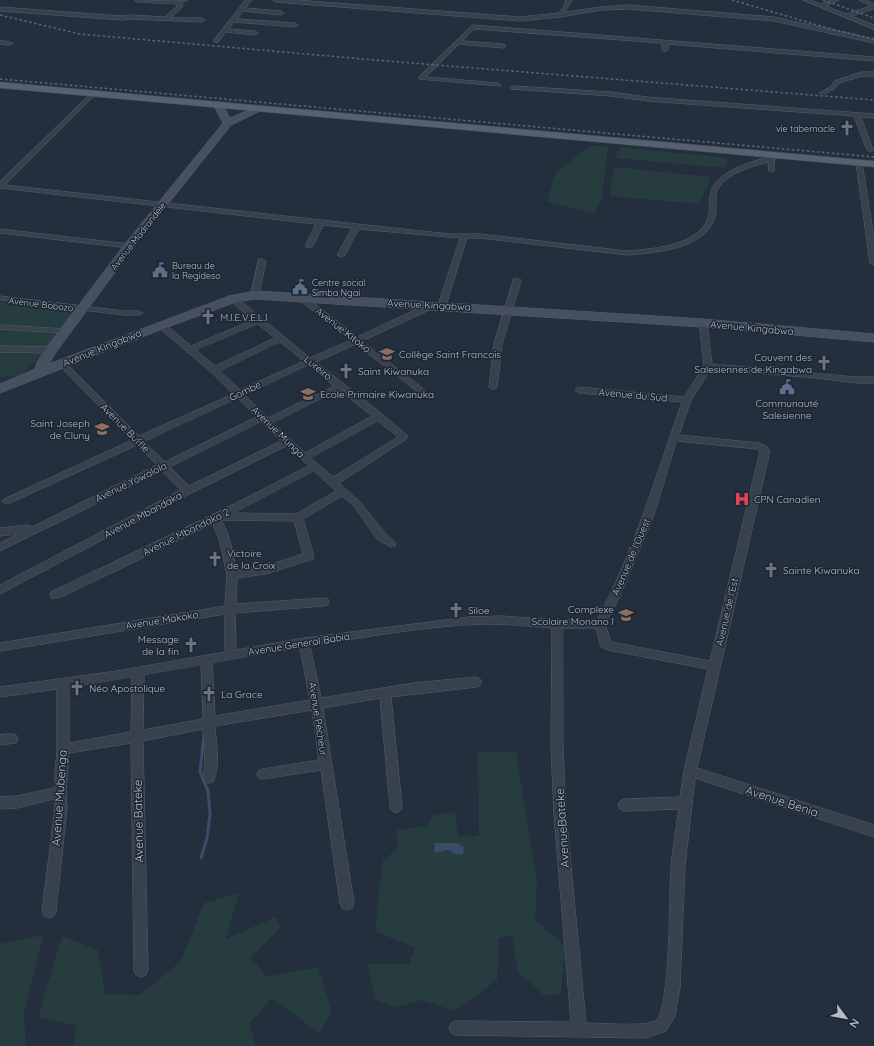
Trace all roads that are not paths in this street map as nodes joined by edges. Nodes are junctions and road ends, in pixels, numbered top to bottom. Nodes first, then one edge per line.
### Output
1 (138, 0) edge
2 (249, 0) edge
3 (276, 0) edge
4 (356, 0) edge
5 (569, 0) edge
6 (806, 0) edge
7 (836, 0) edge
8 (862, 0) edge
9 (182, 1) edge
10 (0, 3) edge
11 (567, 6) junction
12 (821, 6) junction
13 (367, 7) junction
14 (874, 7) edge
15 (0, 9) edge
16 (241, 9) junction
17 (12, 10) junction
18 (865, 10) junction
19 (281, 12) dead end
20 (575, 12) junction
21 (874, 14) edge
22 (3, 15) dead end
23 (560, 15) junction
24 (848, 16) junction
25 (131, 17) junction
26 (166, 19) junction
27 (202, 20) dead end
28 (233, 20) junction
29 (295, 26) dead end
30 (874, 27) edge
31 (225, 30) junction
32 (256, 33) dead end
33 (216, 41) dead end
34 (874, 41) edge
35 (0, 42) edge
36 (458, 42) junction
37 (665, 42) junction
38 (10, 43) dead end
39 (503, 46) dead end
40 (665, 50) dead end
41 (874, 59) edge
42 (874, 74) edge
43 (0, 85) edge
44 (498, 86) dead end
45 (513, 88) dead end
46 (822, 93) dead end
47 (93, 94) junction
48 (219, 106) junction
49 (259, 109) junction
50 (857, 115) junction
51 (874, 116) edge
52 (228, 123) junction
53 (870, 150) dead end
54 (775, 158) junction
55 (859, 163) junction
56 (874, 164) edge
57 (772, 171) dead end
58 (0, 186) edge
59 (164, 203) junction
60 (321, 222) junction
61 (357, 226) junction
62 (0, 231) edge
63 (464, 236) junction
64 (129, 246) junction
65 (309, 246) dead end
66 (340, 255) dead end
67 (262, 261) dead end
68 (874, 262) edge
69 (517, 281) dead end
70 (255, 295) junction
71 (0, 298) edge
72 (302, 298) junction
73 (233, 299) junction
74 (437, 305) junction
75 (82, 309) junction
76 (508, 310) junction
77 (139, 313) dead end
78 (259, 320) junction
79 (703, 323) junction
80 (161, 325) junction
81 (0, 327) edge
82 (66, 331) junction
83 (874, 338) edge
84 (281, 339) junction
85 (356, 340) junction
86 (0, 349) edge
87 (51, 350) junction
88 (190, 350) junction
89 (310, 361) junction
90 (62, 364) junction
91 (708, 366) junction
92 (214, 370) junction
93 (41, 371) junction
94 (874, 380) edge
95 (340, 386) junction
96 (493, 387) dead end
97 (0, 389) edge
98 (422, 390) dead end
99 (579, 390) dead end
100 (239, 394) junction
101 (687, 400) junction
102 (379, 416) junction
103 (265, 419) junction
104 (674, 438) junction
105 (137, 441) junction
106 (287, 442) junction
107 (305, 457) junction
108 (163, 466) junction
109 (316, 467) junction
110 (332, 482) junction
111 (188, 491) junction
112 (343, 491) junction
113 (7, 501) dead end
114 (217, 517) junction
115 (298, 518) junction
116 (34, 529) junction
117 (0, 532) edge
118 (392, 543) dead end
119 (0, 547) edge
120 (232, 575) junction
121 (0, 590) edge
122 (55, 595) dead end
123 (324, 602) dead end
124 (230, 609) junction
125 (558, 624) junction
126 (600, 624) junction
127 (304, 642) junction
128 (0, 647) edge
129 (231, 655) junction
130 (206, 660) junction
131 (714, 666) junction
132 (138, 672) junction
133 (476, 682) dead end
134 (63, 685) junction
135 (0, 692) edge
136 (385, 693) junction
137 (317, 705) junction
138 (209, 722) junction
139 (137, 736) junction
140 (63, 749) junction
141 (325, 764) junction
142 (690, 771) junction
143 (263, 774) dead end
144 (209, 778) dead end
145 (60, 792) junction
146 (0, 803) edge
147 (686, 803) junction
148 (624, 805) dead end
149 (396, 808) dead end
150 (874, 831) edge
151 (346, 903) dead end
152 (49, 911) dead end
153 (141, 970) dead end
154 (456, 1028) dead end
155 (579, 1031) junction

1 - 9 street
2 - 16 street
3 - 13 street
4 - 13 street
5 - 11 street
6 - 12 street
7 - 12 street
8 - 14 street
9 - 26 street
10 - 25 street
11 - 20 street
11 - 23 street
12 - 24 street
13 - 23 street
14 - 18 street
15 - 17 street
16 - 19 street
16 - 28 street
17 - 22 street
17 - 25 street
18 - 21 street
18 - 24 street
20 - 23 street
20 - 34 street
24 - 30 street
25 - 26 street
26 - 27 street
28 - 29 street
28 - 31 street
31 - 32 street
31 - 33 street
35 - 38 street
36 - 37 street
36 - 39 street
36 - 44 street
37 - 40 street
37 - 41 street
42 - 46 street
43 - 47 main road
45 - 50 street
47 - 48 main road
47 - 58 street
48 - 49 main road
48 - 52 street
49 - 52 street
49 - 54 main road
50 - 51 street
50 - 53 street
52 - 59 street, Avenue Madrandele
54 - 55 main road
54 - 57 street
54 - 63 street
55 - 56 main road
55 - 68 street
58 - 59 street
59 - 60 street
59 - 64 street, Avenue Madrandele
60 - 61 street
60 - 65 street
61 - 63 street
61 - 66 street
62 - 64 street
63 - 74 street
64 - 75 street, Avenue Madrandele
67 - 70 street
69 - 76 street
70 - 72 street, Avenue Kingabwa
70 - 73 street, Avenue Kingabwa
71 - 75 street, Avenue Bobozo
72 - 74 street, Avenue Kingabwa
72 - 85 street, Avenue Kitoko
73 - 78 street, Lureiro
73 - 80 street, Avenue Kingabwa
74 - 76 street, Avenue Kingabwa
74 - 85 street, Gombe
75 - 77 street, Avenue Bobozo
75 - 82 street, Avenue Madrandele
76 - 79 street, Avenue Kingabwa
76 - 96 street
78 - 84 street, Lureiro
78 - 88 street
79 - 83 street, Avenue Kingabwa
79 - 91 street
80 - 88 street, Avenue Munga
80 - 90 street, Avenue Kingabwa
81 - 82 street
82 - 87 street, Avenue Madrandele
84 - 89 street, Lureiro
84 - 92 street
85 - 89 street, Gombe
85 - 98 street, Avenue Kitoko
86 - 87 street
87 - 90 street
87 - 93 street, Avenue Madrandele
88 - 92 street, Avenue Munga
89 - 95 street, Lureiro
89 - 100 street, Gombe
90 - 93 street, Avenue Kingabwa
90 - 105 street, Avenue Buffle
91 - 94 street
91 - 101 street, Avenue de l'Ouest
92 - 100 street, Avenue Munga
93 - 97 street, Avenue Kingabwa
95 - 102 street, Lureiro
95 - 103 street, Avenue Yowalola
99 - 101 street, Avenue du Sud
100 - 103 street, Avenue Munga
100 - 105 street, Gombe
101 - 104 street, Avenue de l'Ouest
102 - 107 street
102 - 110 street, Lureiro
103 - 106 street, Avenue Munga
103 - 108 street, Avenue Yowalola
104 - 126 street, Avenue de l'Ouest
104 - 131 street, Avenue de l'Est
105 - 108 street, Avenue Buffle
105 - 113 street, Gombe
106 - 107 street, Avenue Munga
106 - 111 street, Avenue Mbandaka
107 - 109 street, Avenue Munga
108 - 111 street, Avenue Buffle
108 - 116 street, Avenue Yowalola
109 - 110 street, Avenue Munga
109 - 114 street, Avenue Mbandaka 2
110 - 112 street, Avenue Munga
111 - 121 street, Avenue Mbandaka
112 - 115 street
112 - 118 street, Avenue Munga
114 - 115 street
114 - 120 street
114 - 122 street, Avenue Mbandaka 2
115 - 120 street
116 - 117 street
116 - 119 street, Avenue Yowalola
120 - 124 street
123 - 124 street, Avenue Makoko
124 - 128 street, Avenue Makoko
124 - 129 street
125 - 126 street, Avenue General Babia
125 - 127 street, Avenue General Babia
125 - 155 street, AvenueBateke
126 - 131 street
127 - 129 street, Avenue General Babia
127 - 137 street, Avenue Pécheur
129 - 130 street, Avenue General Babia
130 - 132 street, Avenue General Babia
130 - 138 street
131 - 142 street, Avenue de l'Est
132 - 134 street, Avenue General Babia
132 - 139 street, Avenue Bateke
133 - 136 street
134 - 135 street, Avenue General Babia
134 - 140 street, Avenue Mubenga
136 - 137 street
136 - 149 street
137 - 138 street
137 - 141 street, Avenue Pécheur
138 - 139 street
138 - 144 street
139 - 140 street
139 - 153 street, Avenue Bateke
140 - 145 street, Avenue Mubenga
141 - 143 street
141 - 151 street, Avenue Pécheur
142 - 147 street, Avenue de l'Est
142 - 150 street, Avenue Benia
145 - 146 street
145 - 152 street, Avenue Mubenga
147 - 148 street
147 - 155 street, Avenue de l'Est
154 - 155 street, Avenue de l'Est

